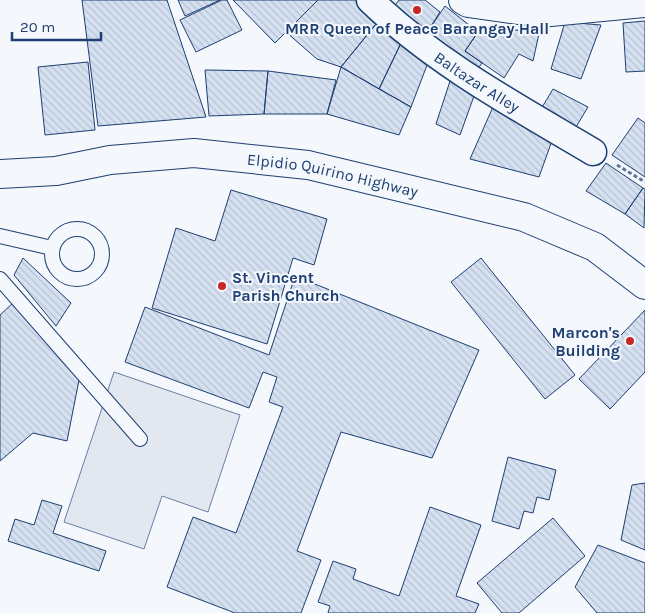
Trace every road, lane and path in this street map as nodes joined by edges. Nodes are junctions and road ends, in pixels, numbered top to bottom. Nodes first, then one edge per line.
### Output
1 (370, 0) edge
2 (463, 0) edge
3 (645, 3) edge
4 (588, 4) edge
5 (593, 152) dead end
6 (0, 174) edge
7 (0, 236) edge
8 (52, 248) dead end
9 (0, 279) edge
10 (645, 284) edge
11 (140, 439) dead end

1 - 5 street, Baltazar Alley
2 - 4 main road
3 - 4 main road
6 - 10 main road, Elpidio Quirino Highway
7 - 8 lane
9 - 11 lane

